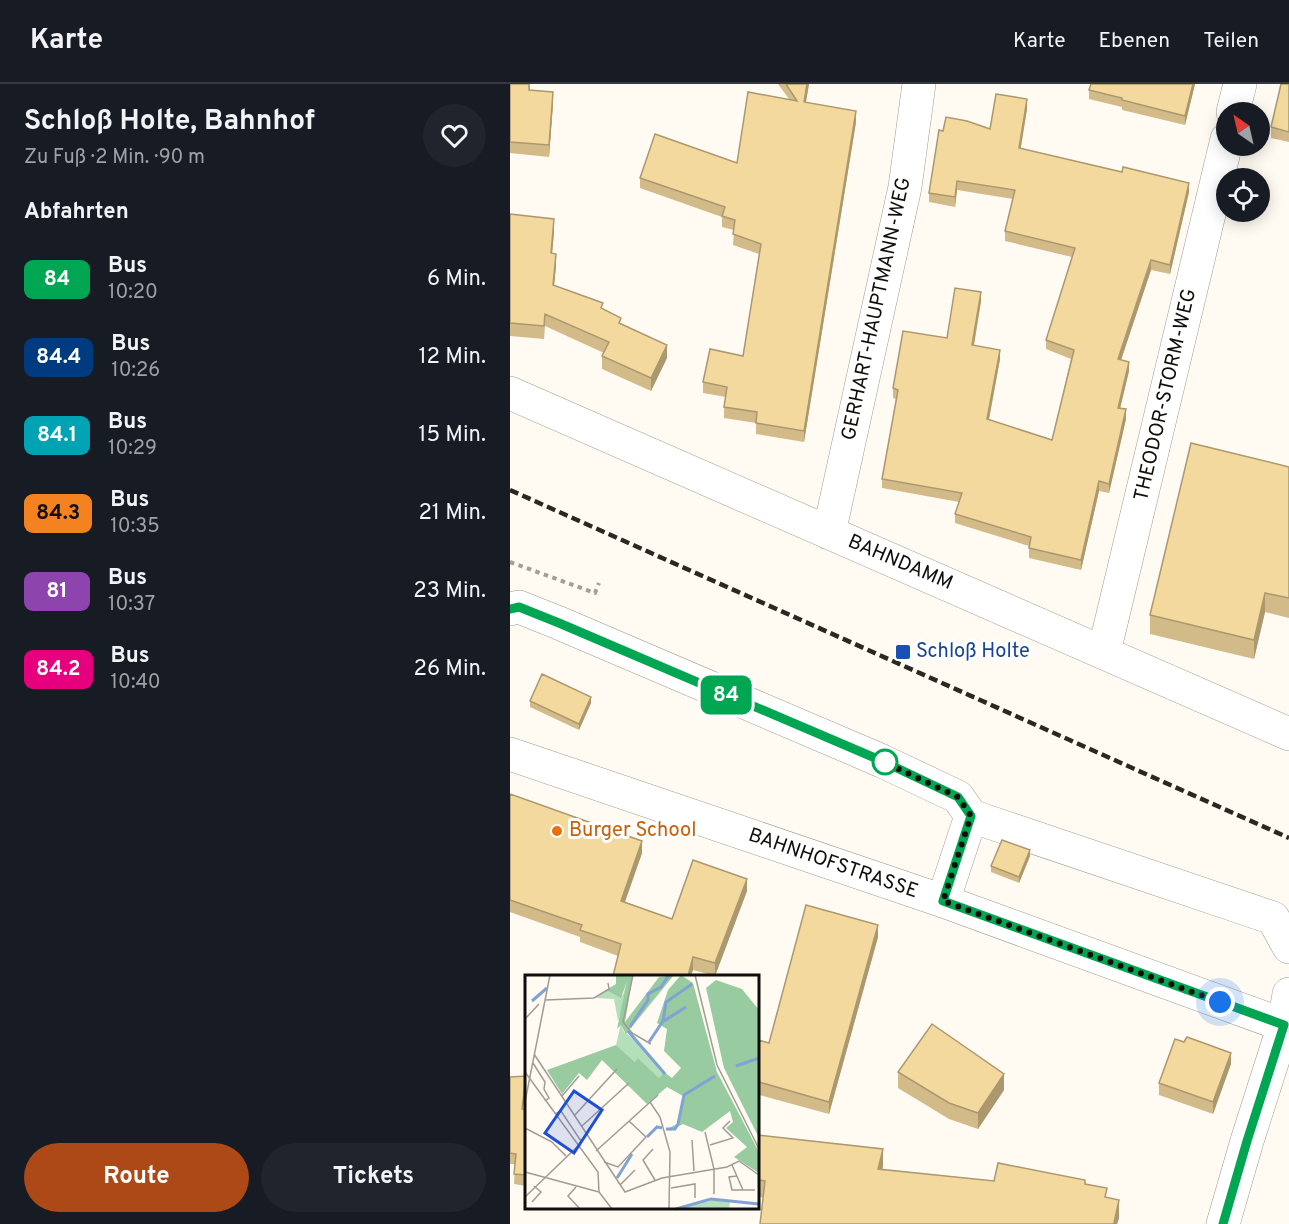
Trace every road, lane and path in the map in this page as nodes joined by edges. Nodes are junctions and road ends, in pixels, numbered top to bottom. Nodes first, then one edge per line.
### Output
1 (919, 84) edge
2 (1240, 84) edge
3 (1236, 102) edge
4 (1223, 156) edge
5 (510, 393) edge
6 (829, 533) junction
7 (510, 562) edge
8 (599, 583) dead end
9 (510, 609) edge
10 (1104, 652) junction
11 (1289, 734) edge
12 (510, 754) edge
13 (971, 816) junction
14 (943, 901) junction
15 (1289, 947) edge
16 (1287, 1016) edge
17 (1223, 1224) edge

1 - 6 street, GERHART-HAUPTMANN-WEG
2 - 3 street
4 - 10 street, THEODOR-STORM-WEG
5 - 6 street, BAHNDAMM
6 - 10 street, BAHNDAMM
7 - 8 path
9 - 13 street
10 - 11 street, BAHNDAMM
12 - 14 street, BAHNHOFSTRASSE
13 - 14 street
13 - 15 street
14 - 16 street, BAHNHOFSTRASSE
16 - 17 street

